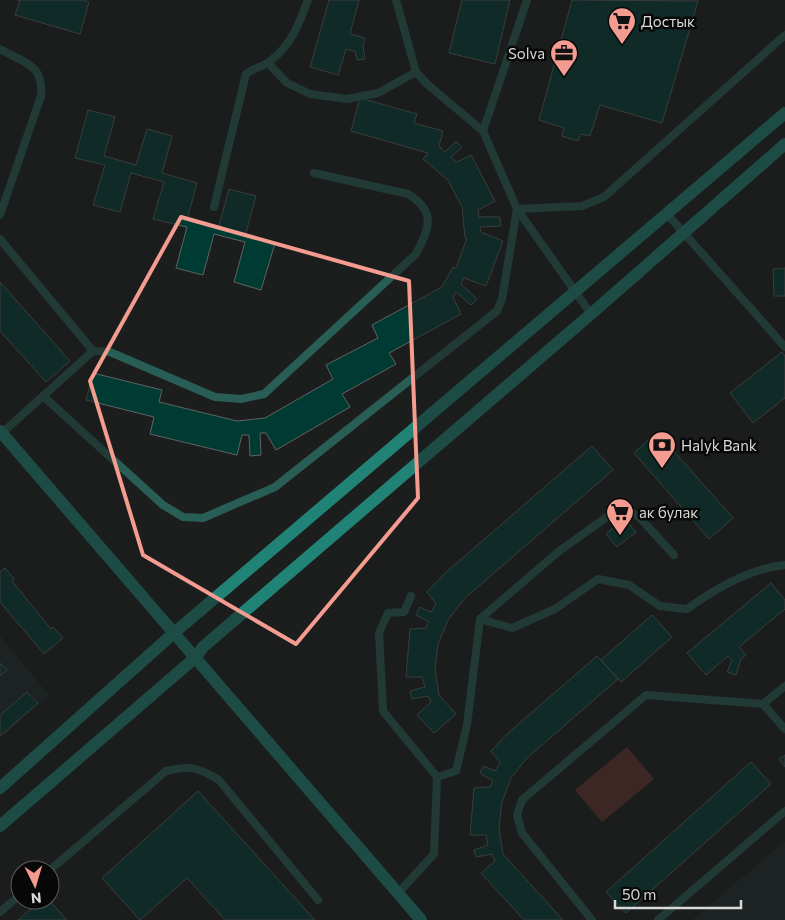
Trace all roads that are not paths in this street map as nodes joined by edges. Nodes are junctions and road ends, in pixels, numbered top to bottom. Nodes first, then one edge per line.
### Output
1 (308, 0) edge
2 (396, 0) edge
3 (528, 0) edge
4 (785, 35) edge
5 (0, 49) edge
6 (268, 63) junction
7 (416, 72) junction
8 (785, 113) edge
9 (483, 131) junction
10 (785, 144) edge
11 (314, 173) dead end
12 (214, 207) dead end
13 (517, 209) junction
14 (667, 214) junction
15 (0, 215) edge
16 (683, 234) junction
17 (0, 239) edge
18 (576, 291) junction
19 (591, 314) junction
20 (785, 347) edge
21 (93, 351) junction
22 (43, 396) junction
23 (1, 432) edge
24 (674, 555) dead end
25 (785, 565) edge
26 (411, 596) dead end
27 (480, 619) junction
28 (174, 632) junction
29 (196, 657) junction
30 (785, 686) edge
31 (763, 704) junction
32 (785, 729) edge
33 (437, 777) junction
34 (0, 788) edge
35 (785, 811) edge
36 (0, 826) edge
37 (60, 861) edge
38 (398, 894) junction
39 (318, 900) dead end
40 (10, 904) edge
41 (0, 912) edge
42 (421, 920) edge
43 (592, 920) edge
44 (658, 920) edge

1 - 6 lane
2 - 7 lane
3 - 9 lane
4 - 13 lane
5 - 15 lane
6 - 7 lane
6 - 12 lane
7 - 9 lane
8 - 14 main road
9 - 13 lane
10 - 16 main road
11 - 21 lane
13 - 18 lane
13 - 22 lane
14 - 16 lane
14 - 18 main road
16 - 19 main road
16 - 20 lane
17 - 21 lane
18 - 19 lane
18 - 28 main road
19 - 29 main road
21 - 22 lane
22 - 23 lane
23 - 28 main road
24 - 27 lane
25 - 27 lane
26 - 33 lane
27 - 33 lane
28 - 29 main road
28 - 34 main road
29 - 36 main road
29 - 38 main road
30 - 31 lane
31 - 32 lane
31 - 43 lane
33 - 38 lane
35 - 44 lane
37 - 39 lane
38 - 42 main road
40 - 41 lane

